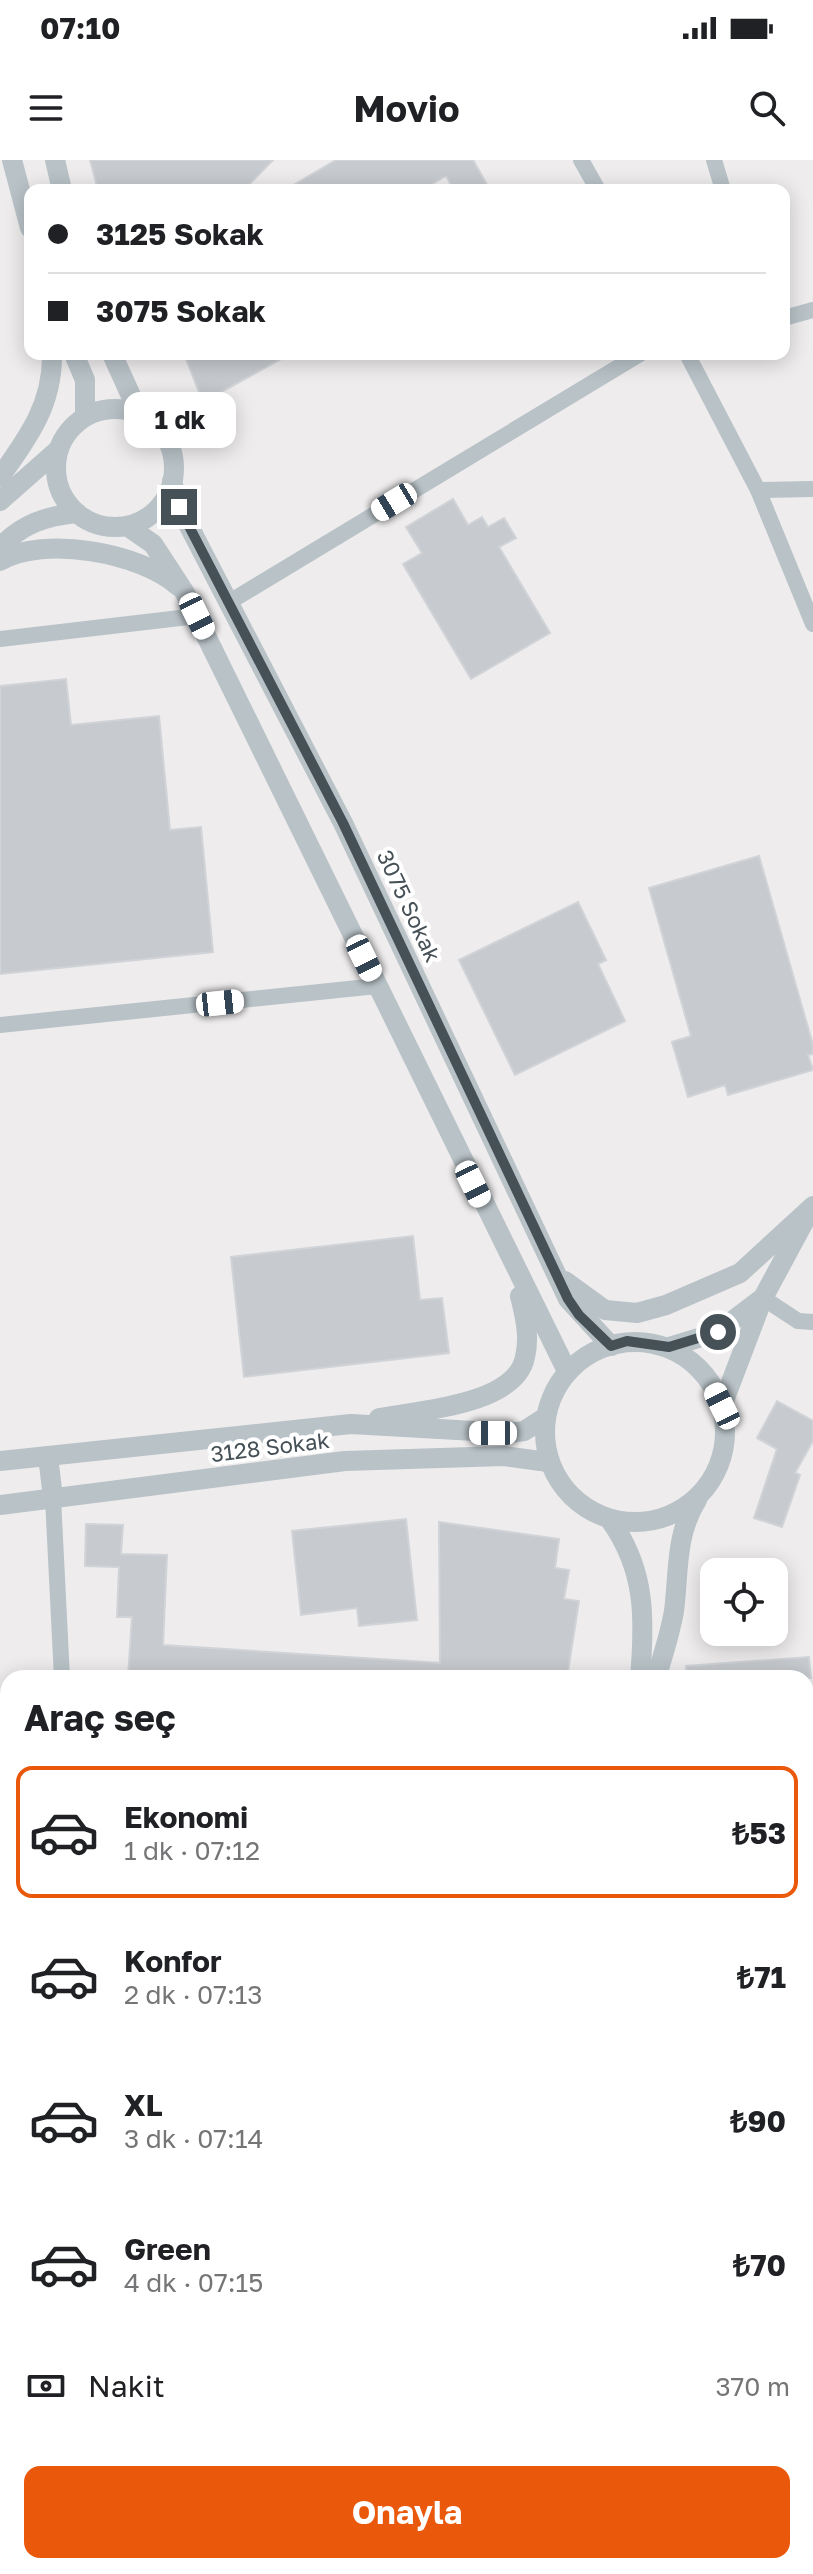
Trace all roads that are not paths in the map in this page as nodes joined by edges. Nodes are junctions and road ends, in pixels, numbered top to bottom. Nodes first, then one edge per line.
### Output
1 (12, 160) edge
2 (55, 160) edge
3 (581, 160) edge
4 (714, 160) edge
5 (61, 184) edge
6 (595, 184) edge
7 (721, 184) edge
8 (24, 205) edge
9 (813, 310) edge
10 (790, 316) edge
11 (52, 360) edge
12 (77, 360) edge
13 (115, 360) edge
14 (630, 360) edge
15 (690, 360) edge
16 (85, 416) junction
17 (146, 416) junction
18 (59, 449) junction
19 (0, 477) edge
20 (172, 481) junction
21 (813, 489) edge
22 (758, 490) junction
23 (0, 501) edge
24 (77, 513) junction
25 (127, 526) junction
26 (0, 548) edge
27 (0, 561) edge
28 (185, 593) junction
29 (231, 601) junction
30 (197, 616) junction
31 (813, 624) edge
32 (0, 639) edge
33 (377, 986) junction
34 (0, 1025) edge
35 (813, 1206) edge
36 (514, 1269) junction
37 (557, 1276) junction
38 (763, 1298) junction
39 (813, 1322) edge
40 (611, 1346) junction
41 (669, 1347) junction
42 (567, 1371) junction
43 (722, 1406) junction
44 (546, 1417) junction
45 (351, 1424) junction
46 (48, 1456) junction
47 (0, 1461) edge
48 (548, 1462) junction
49 (703, 1491) junction
50 (53, 1498) junction
51 (0, 1505) edge
52 (610, 1520) junction
53 (62, 1670) edge
54 (641, 1670) edge
55 (658, 1670) edge

1 - 8 street
2 - 5 street
3 - 6 street
4 - 7 street
9 - 10 street
11 - 19 street
12 - 16 street
13 - 17 street
14 - 29 street
15 - 22 street
16 - 17 street
16 - 18 street
17 - 20 street
18 - 23 street
18 - 24 street
20 - 25 street
20 - 29 street, 3075 Sokak
21 - 22 street
22 - 31 street
24 - 25 street
24 - 26 street
25 - 28 street
27 - 28 street
28 - 30 street
29 - 37 street, 3075 Sokak
30 - 32 street
30 - 33 street
33 - 34 street
33 - 36 street
35 - 37 street
35 - 38 street
36 - 42 street
36 - 45 street, 3128 Sokak
37 - 40 street, 3075 Sokak
38 - 39 street
38 - 41 street
38 - 43 street
40 - 41 street
40 - 42 street
41 - 43 street
42 - 44 street
43 - 49 street
44 - 45 street, 3128 Sokak
44 - 48 street
45 - 46 street, 3128 Sokak
46 - 47 street, 3128 Sokak
46 - 50 street
48 - 50 street, 3128 Sokak
48 - 52 street
49 - 52 street
49 - 55 street
50 - 51 street, 3128 Sokak
50 - 53 street
52 - 54 street

